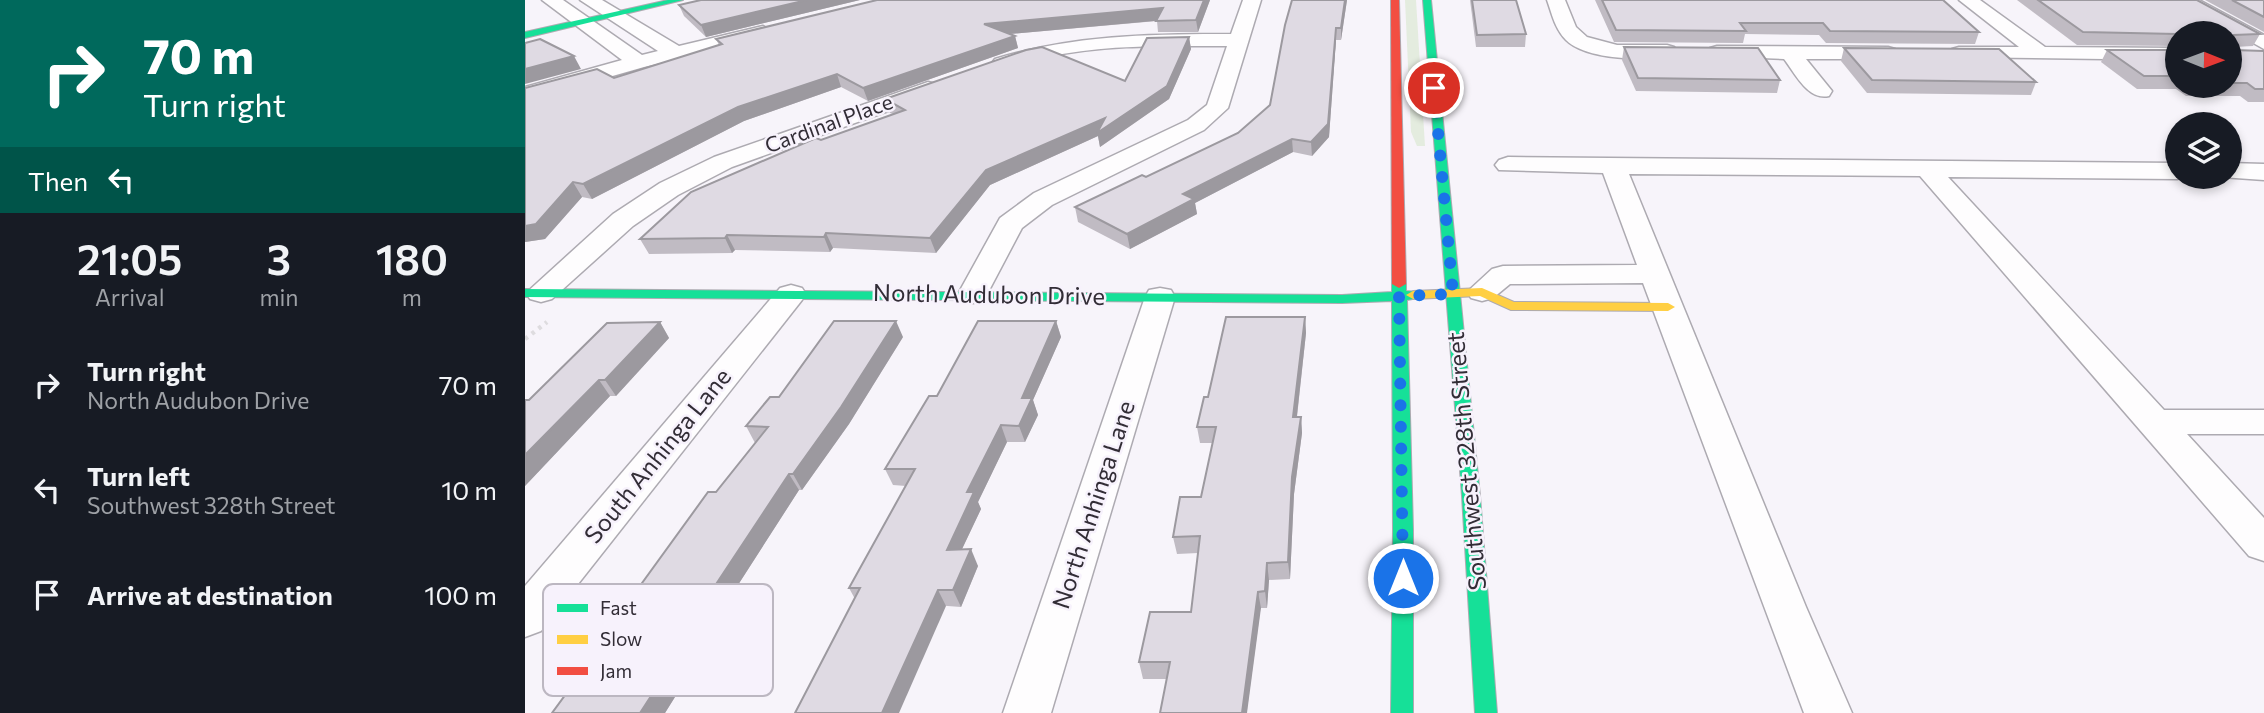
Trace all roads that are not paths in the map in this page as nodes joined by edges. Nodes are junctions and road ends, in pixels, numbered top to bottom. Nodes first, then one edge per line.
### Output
1 (551, 0) edge
2 (589, 0) edge
3 (679, 0) edge
4 (1252, 0) edge
5 (1395, 0) edge
6 (1427, 0) edge
7 (1556, 0) edge
8 (1968, 0) edge
9 (2185, 0) edge
10 (612, 14) junction
11 (581, 21) junction
12 (779, 28) edge
13 (525, 35) edge
14 (1238, 40) junction
15 (2264, 43) edge
16 (676, 53) junction
17 (1790, 53) junction
18 (1915, 53) edge
19 (1943, 53) edge
20 (2040, 53) junction
21 (2165, 54) edge
22 (2242, 55) edge
23 (2264, 55) edge
24 (638, 62) junction
25 (982, 70) edge
26 (943, 83) edge
27 (1821, 91) dead end
28 (525, 94) edge
29 (1508, 165) dead end
30 (1613, 166) junction
31 (1927, 169) junction
32 (2165, 171) edge
33 (2242, 171) edge
34 (2264, 172) edge
35 (1662, 291) junction
36 (533, 293) edge
37 (1467, 293) junction
38 (791, 294) junction
39 (973, 294) junction
40 (1399, 296) junction
41 (1160, 297) junction
42 (2155, 422) junction
43 (2264, 422) edge
44 (2264, 545) edge
45 (553, 584) edge
46 (543, 596) edge
47 (525, 618) edge
48 (1027, 713) edge
49 (1402, 713) edge
50 (1486, 713) edge
51 (1828, 713) edge

1 - 11 street
2 - 10 street
3 - 10 street
4 - 14 street
5 - 40 street
6 - 37 street, Southwest 328th Street
7 - 17 street
8 - 20 street
9 - 15 street
10 - 11 street
10 - 16 street
11 - 13 street
11 - 24 street
12 - 16 street
14 - 25 street
14 - 39 street
16 - 24 street
17 - 18 street
17 - 27 street
19 - 20 street
20 - 21 street
22 - 23 street
24 - 28 street
26 - 36 street, Cardinal Place
29 - 30 street
30 - 31 street
30 - 35 street
31 - 32 street
31 - 42 street
33 - 34 street
35 - 37 street
35 - 51 street
36 - 38 street, North Audubon Drive
37 - 40 street, North Audubon Drive
37 - 50 street, Southwest 328th Street
38 - 39 street, North Audubon Drive
38 - 45 street, South Anhinga Lane
39 - 41 street, North Audubon Drive
40 - 41 street, North Audubon Drive
40 - 49 street
41 - 48 street, North Anhinga Lane
42 - 43 street
42 - 44 street
46 - 47 street, South Anhinga Lane

